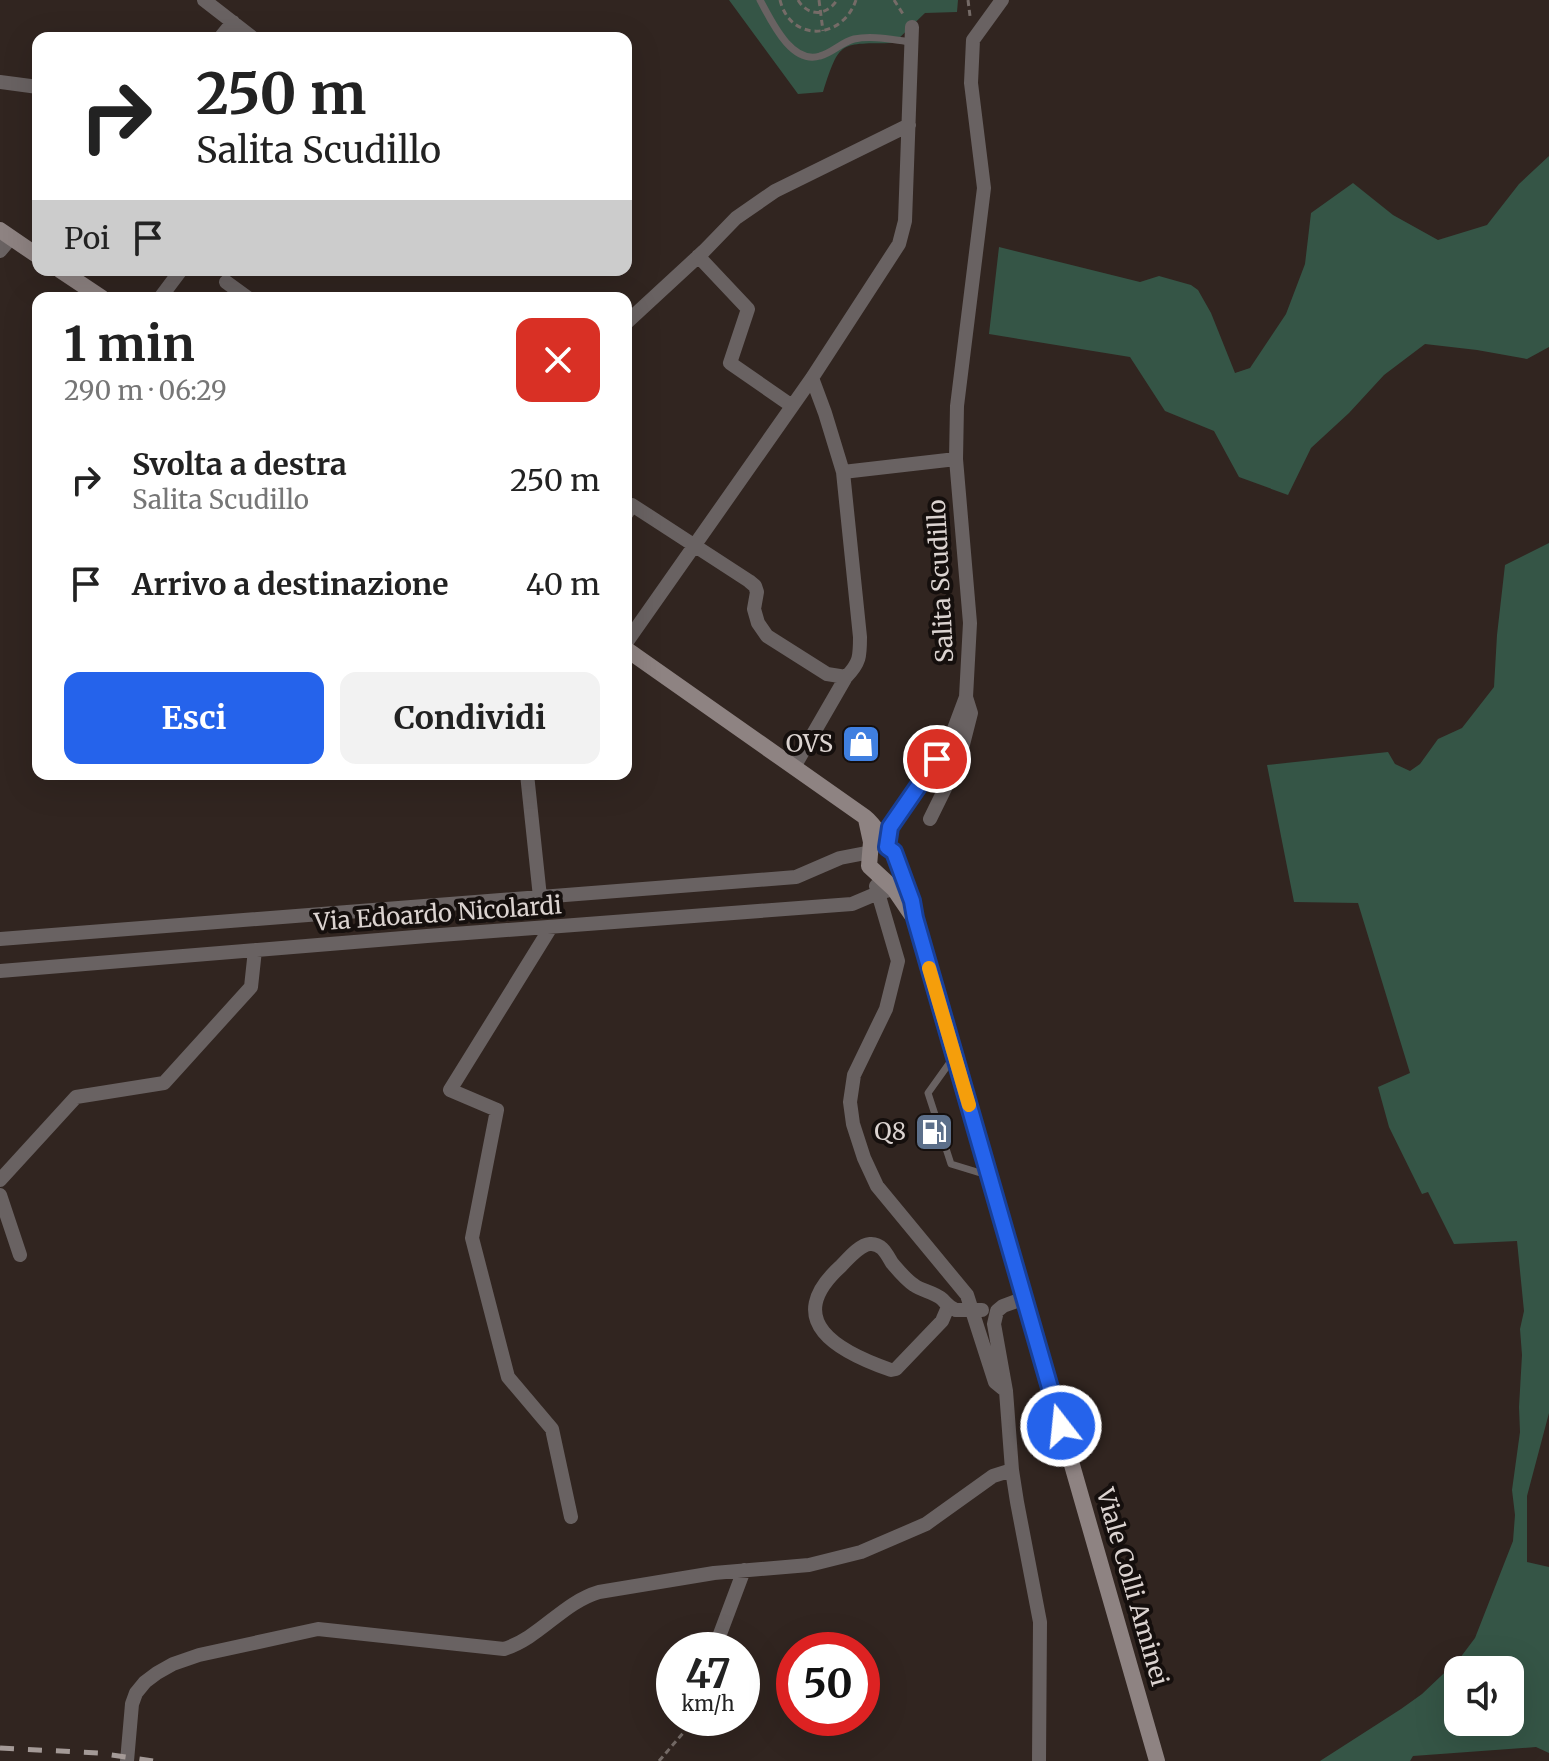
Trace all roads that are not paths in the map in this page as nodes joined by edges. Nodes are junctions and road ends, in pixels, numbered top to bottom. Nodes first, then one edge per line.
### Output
1 (204, 0) edge
2 (760, 0) edge
3 (1002, 0) edge
4 (233, 22) junction
5 (225, 32) edge
6 (246, 32) edge
7 (912, 34) joint
8 (0, 82) edge
9 (32, 86) edge
10 (909, 125) junction
11 (881, 138) junction
12 (908, 153) junction
13 (4, 240) edge
14 (32, 253) edge
15 (698, 256) junction
16 (69, 276) edge
17 (226, 282) dead end
18 (93, 292) edge
19 (240, 292) edge
20 (632, 317) edge
21 (812, 378) junction
22 (792, 406) junction
23 (956, 459) junction
24 (843, 472) junction
25 (632, 505) edge
26 (696, 545) junction
27 (632, 637) edge
28 (632, 650) edge
29 (846, 677) junction
30 (966, 697) junction
31 (794, 767) junction
32 (528, 780) edge
33 (930, 819) dead end
34 (885, 853) junction
35 (876, 872) junction
36 (886, 891) junction
37 (540, 897) junction
38 (915, 918) junction
39 (551, 927) junction
40 (0, 939) edge
41 (255, 950) junction
42 (0, 971) edge
43 (954, 1056) junction
44 (989, 1176) junction
45 (0, 1180) edge
46 (0, 1195) edge
47 (20, 1255) dead end
48 (1025, 1298) junction
49 (952, 1308) junction
50 (990, 1311) junction
51 (1006, 1391) junction
52 (1012, 1470) junction
53 (571, 1517) dead end
54 (744, 1570) junction
55 (721, 1632) edge
56 (127, 1761) edge
57 (1039, 1761) edge
58 (1157, 1761) edge

1 - 4 street
2 - 7 lane
3 - 23 street, Salita Scudillo
4 - 5 street
4 - 6 street
7 - 10 street
8 - 9 street
10 - 11 street
10 - 12 street
11 - 12 street
11 - 15 street
12 - 21 street
13 - 14 main road
15 - 20 street
15 - 22 street
16 - 18 main road
17 - 19 street
21 - 22 street
21 - 24 street
22 - 26 street
23 - 24 street
23 - 30 street, Salita Scudillo
24 - 29 street
25 - 26 street
26 - 27 street
26 - 29 street
28 - 31 main road, Viale Colli Aminei
29 - 31 street
30 - 33 street
30 - 34 street, Salita Scudillo
31 - 34 main road, Viale Colli Aminei
32 - 37 street
34 - 35 main road
34 - 35 main road
34 - 37 street, Via Edoardo Nicolardi
34 - 38 main road, Viale Colli Aminei
35 - 36 main road, Viale Colli Aminei
36 - 38 main road, Viale Colli Aminei
36 - 39 street, Via Edoardo Nicolardi
36 - 51 street
37 - 40 street, Via Edoardo Nicolardi
38 - 43 main road, Viale Colli Aminei
39 - 41 street, Via Edoardo Nicolardi
39 - 53 street
41 - 42 street, Via Edoardo Nicolardi
41 - 45 street
43 - 44 main road, Viale Colli Aminei
43 - 44 lane
44 - 48 main road, Viale Colli Aminei
46 - 47 street
48 - 50 street
48 - 58 main road, Viale Colli Aminei
49 - 49 street
49 - 50 street, bridge
50 - 51 street
51 - 52 street
52 - 54 street
52 - 57 street
54 - 55 street
54 - 56 street

